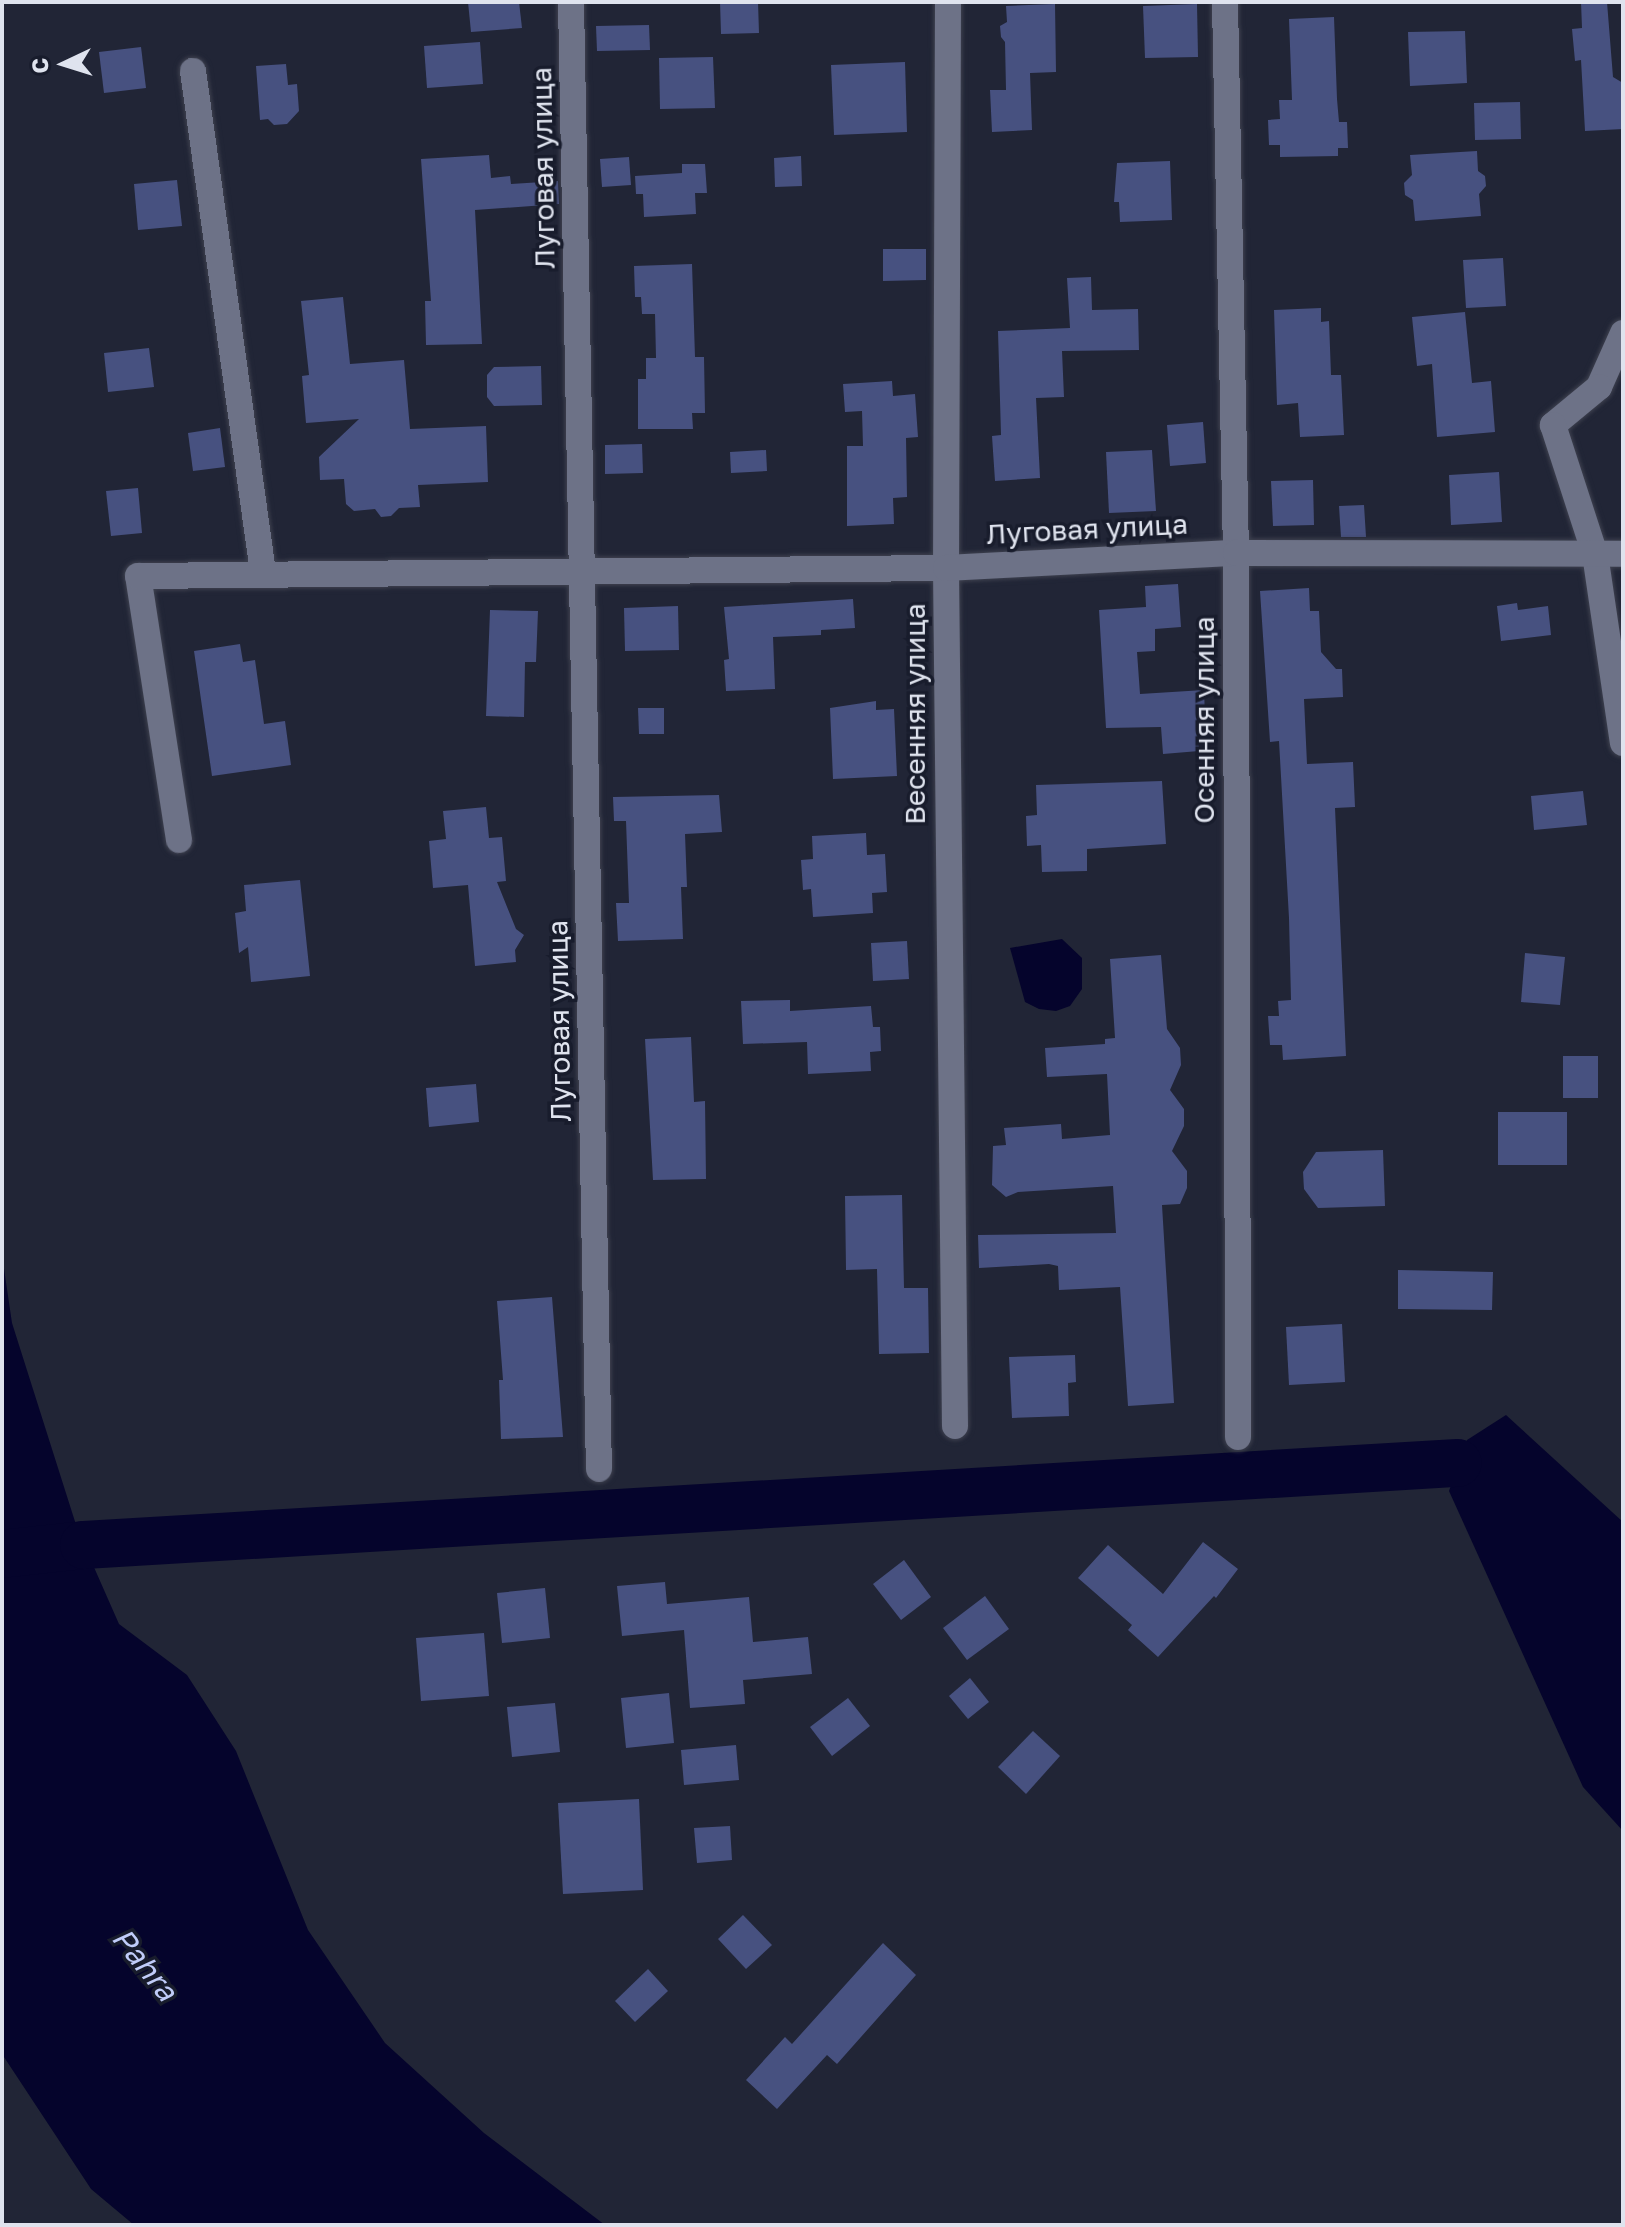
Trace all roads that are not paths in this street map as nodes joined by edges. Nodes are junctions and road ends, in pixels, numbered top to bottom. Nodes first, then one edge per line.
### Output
1 (571, 2) edge
2 (948, 2) edge
3 (1225, 2) edge
4 (193, 71) dead end
5 (1623, 333) edge
6 (1236, 553) junction
7 (1595, 554) junction
8 (1623, 554) edge
9 (946, 568) junction
10 (263, 572) junction
11 (582, 572) junction
12 (1623, 743) edge
13 (179, 840) dead end
14 (955, 1426) dead end
15 (1238, 1437) dead end
16 (599, 1469) dead end

1 - 11 street, Луговая улица
2 - 9 street, Весенняя улица
3 - 6 street, Осенняя улица
4 - 10 street
5 - 7 street
6 - 7 street, Луговая улица
6 - 9 street, Луговая улица
6 - 15 street, Осенняя улица
7 - 8 street, Луговая улица
7 - 12 street
9 - 11 street, Луговая улица
9 - 14 street, Весенняя улица
10 - 11 street, Луговая улица
10 - 13 street, Луговая улица
11 - 16 street, Луговая улица

